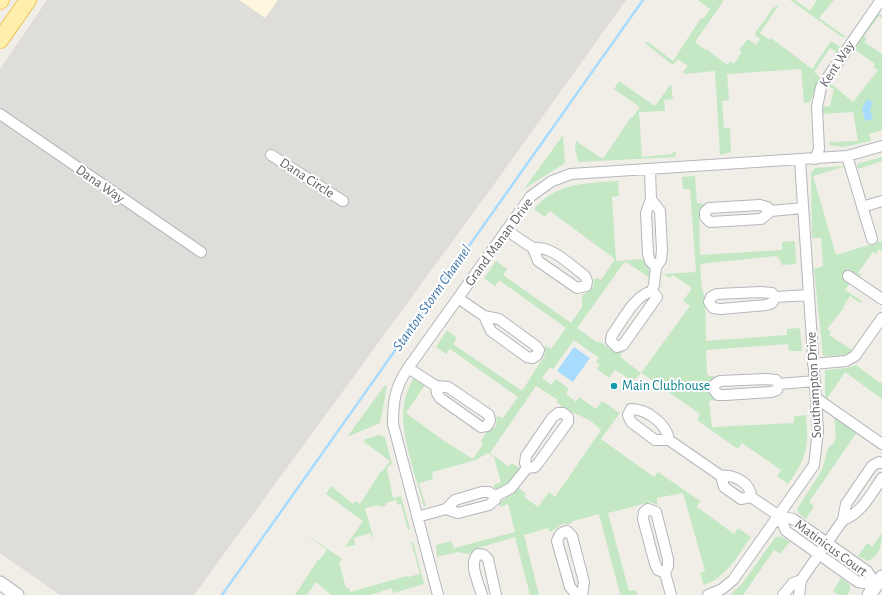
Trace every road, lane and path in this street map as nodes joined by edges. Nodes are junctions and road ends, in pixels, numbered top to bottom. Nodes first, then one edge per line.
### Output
1 (28, 0) edge
2 (880, 0) edge
3 (0, 40) edge
4 (0, 114) edge
5 (882, 146) edge
6 (271, 155) dead end
7 (847, 156) junction
8 (815, 159) junction
9 (800, 160) junction
10 (650, 170) junction
11 (651, 198) junction
12 (882, 201) edge
13 (343, 202) dead end
14 (862, 207) junction
15 (803, 208) junction
16 (771, 211) junction
17 (506, 230) junction
18 (872, 239) dead end
19 (533, 248) junction
20 (201, 252) dead end
21 (656, 267) junction
22 (848, 276) dead end
23 (652, 291) junction
24 (809, 295) junction
25 (775, 297) junction
26 (458, 298) junction
27 (882, 299) edge
28 (484, 316) junction
29 (882, 318) edge
30 (813, 364) junction
31 (408, 368) junction
32 (814, 381) junction
33 (779, 384) junction
34 (436, 386) junction
35 (816, 398) junction
36 (669, 440) dead end
37 (882, 444) edge
38 (882, 463) edge
39 (527, 468) junction
40 (721, 476) junction
41 (882, 478) edge
42 (494, 497) junction
43 (751, 497) junction
44 (446, 509) junction
45 (417, 516) junction
46 (779, 516) junction
47 (843, 520) junction
48 (827, 543) junction
49 (819, 554) junction
50 (665, 573) junction
51 (801, 580) junction
52 (0, 583) edge
53 (876, 586) edge
54 (17, 595) edge
55 (438, 595) edge
56 (482, 595) edge
57 (496, 595) edge
58 (577, 595) edge
59 (582, 595) edge
60 (671, 595) edge
61 (708, 595) edge
62 (783, 595) edge
63 (799, 595) edge

1 - 3 main road
2 - 8 street, Kent Way
4 - 20 street, Dana Way
5 - 7 street, Grand Manan Drive
6 - 13 street, Dana Circle
7 - 8 street, Grand Manan Drive
7 - 14 street
8 - 9 street, Grand Manan Drive
9 - 10 street, Grand Manan Drive
9 - 15 street, Southampton Drive
10 - 11 street
10 - 17 street, Grand Manan Drive
11 - 21 street
11 - 21 street
12 - 14 street
14 - 18 street
15 - 16 street
15 - 24 street, Southampton Drive
16 - 16 street
17 - 19 street
17 - 26 street, Grand Manan Drive
19 - 19 street
21 - 23 street
22 - 27 street
23 - 23 street
24 - 25 street
24 - 30 street, Southampton Drive
25 - 25 street
26 - 28 street
26 - 31 street, Grand Manan Drive
28 - 28 street
29 - 30 street
30 - 32 street, Southampton Drive
31 - 34 street
31 - 45 street, Grand Manan Drive
32 - 33 street
32 - 35 street, Southampton Drive
33 - 33 street
34 - 34 street
35 - 37 street
35 - 46 street, Southampton Drive
36 - 40 street, Matinicus Court
38 - 47 street
39 - 39 street
39 - 42 street
40 - 43 street, Matinicus Court
40 - 43 street, Matinicus Court
41 - 47 street
42 - 44 street
42 - 44 street
43 - 46 street, Matinicus Court
44 - 45 street
45 - 55 street, Grand Manan Drive
46 - 48 street, Matinicus Court
46 - 49 street, Matinicus Court
46 - 61 street, Southampton Drive
47 - 48 street
48 - 49 street
48 - 53 street, Matinicus Court
49 - 51 street
49 - 53 street, Matinicus Court
50 - 50 street
50 - 60 street
51 - 62 street
51 - 63 street
52 - 54 street
56 - 57 street
58 - 59 street

